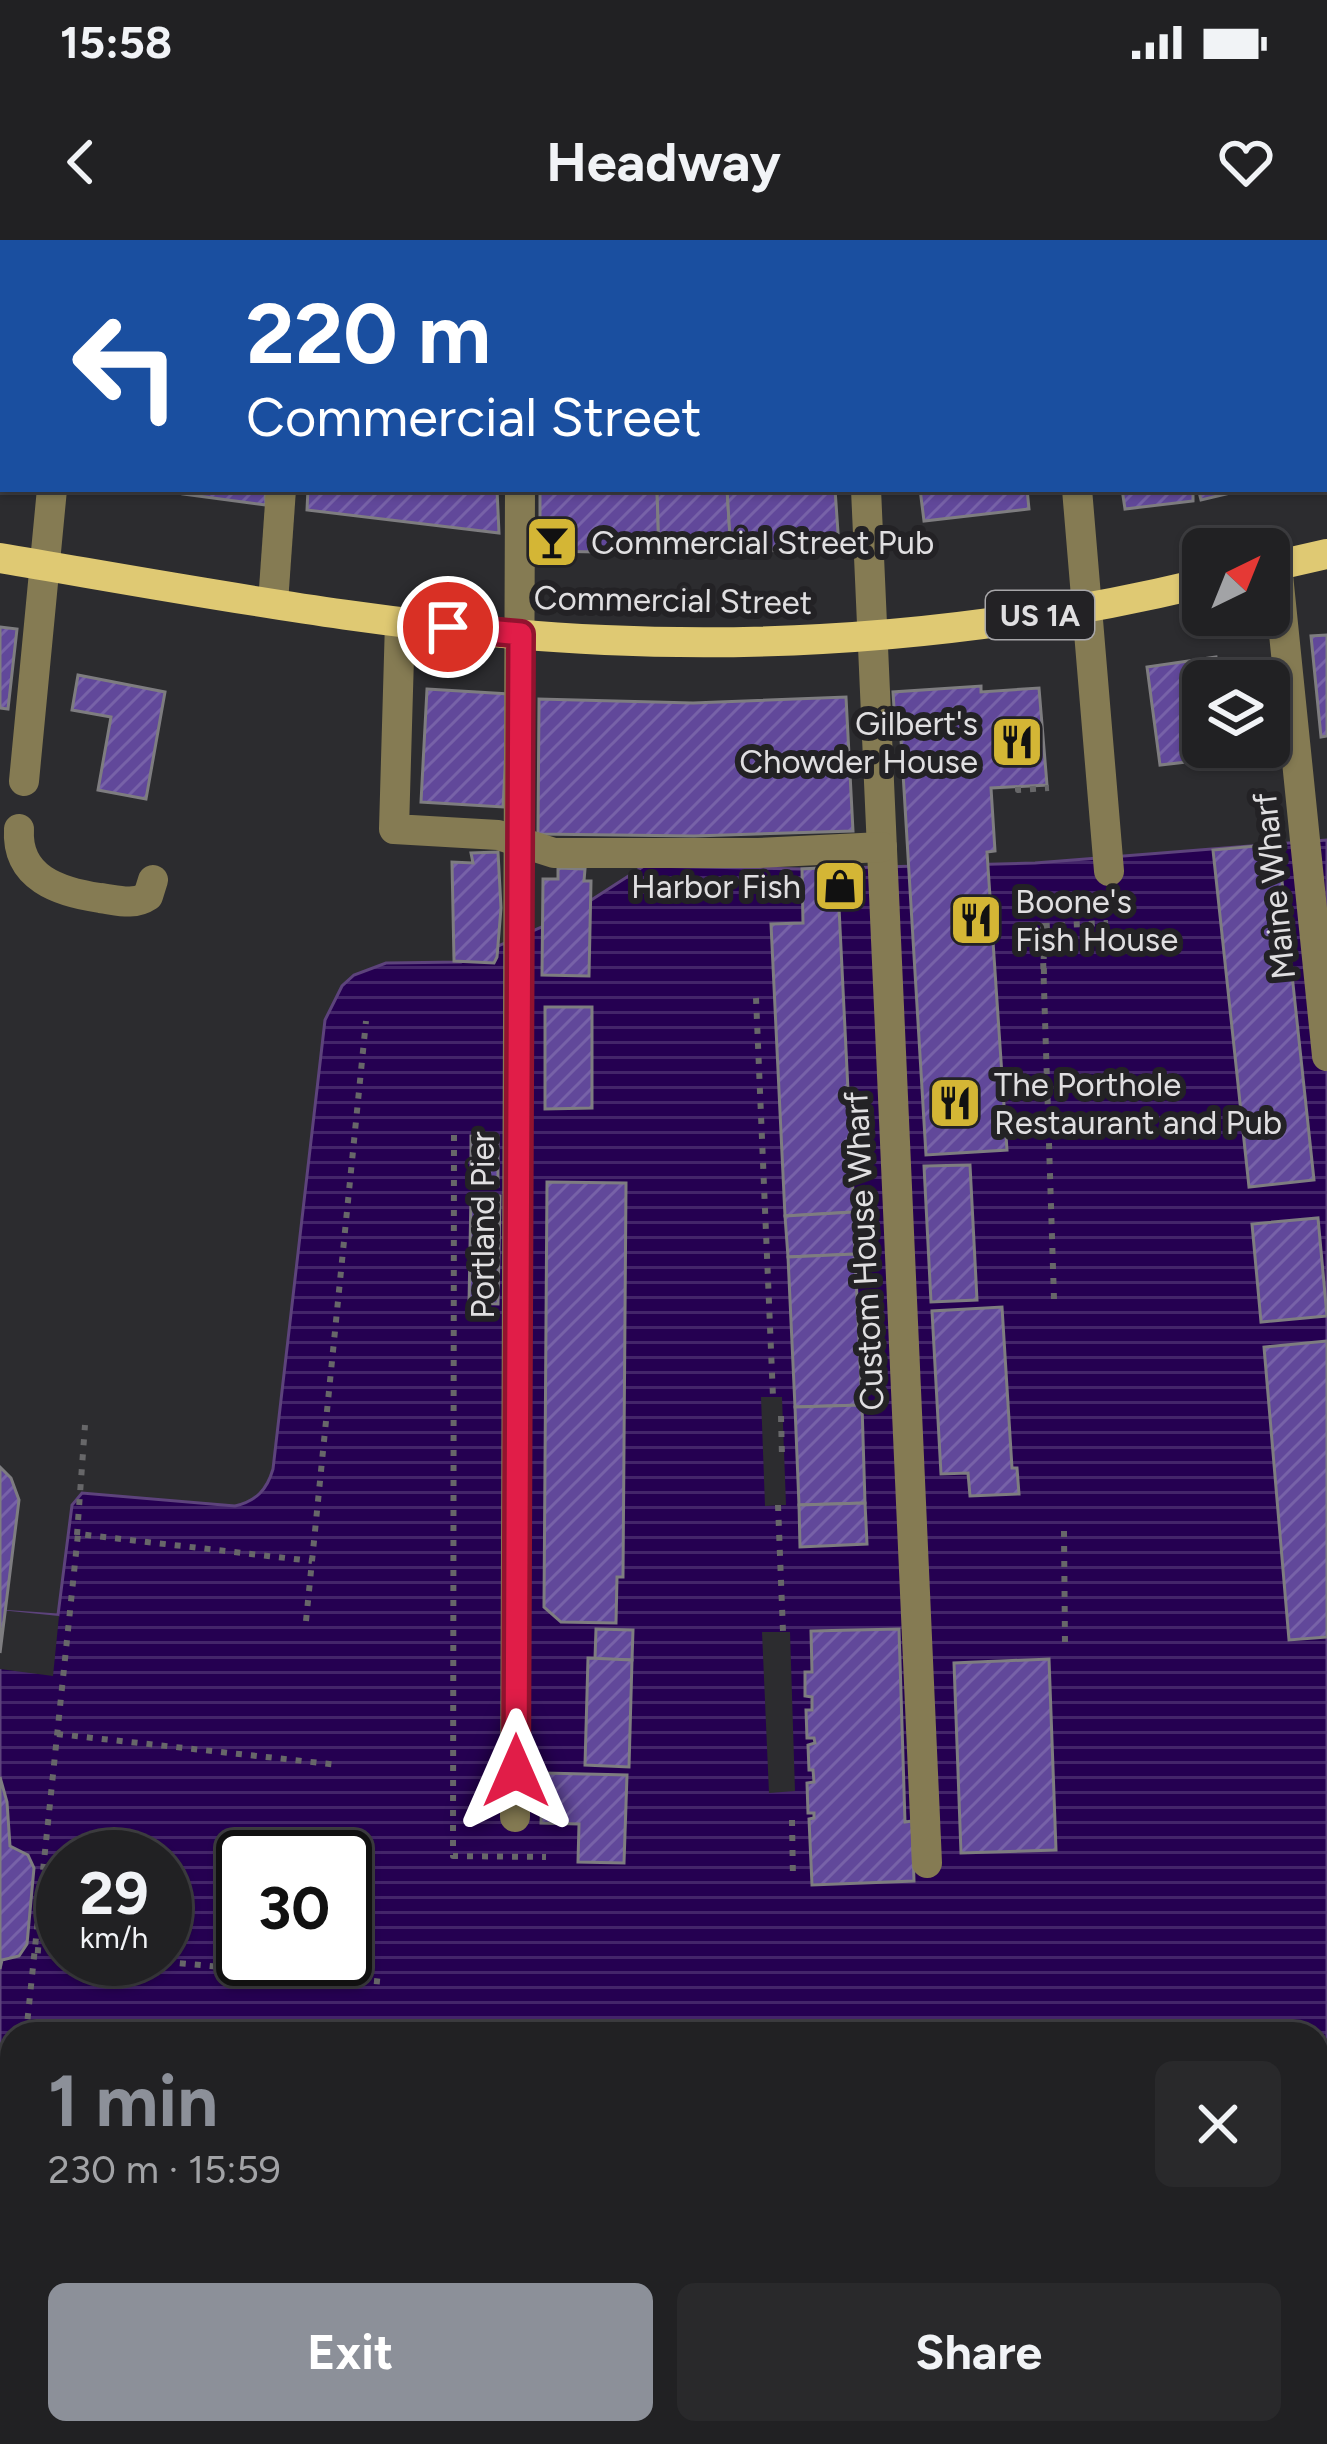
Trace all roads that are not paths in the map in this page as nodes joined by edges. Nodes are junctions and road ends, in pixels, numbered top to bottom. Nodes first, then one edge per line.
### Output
1 (52, 492) edge
2 (281, 492) edge
3 (520, 492) edge
4 (866, 492) edge
5 (1077, 492) edge
6 (1327, 554) edge
7 (0, 558) edge
8 (1290, 562) edge
9 (44, 565) junction
10 (1182, 588) edge
11 (273, 604) junction
12 (1088, 608) junction
13 (400, 622) junction
14 (521, 634) junction
15 (1281, 636) edge
16 (875, 637) junction
17 (23, 781) dead end
18 (19, 830) dead end
19 (520, 844) junction
20 (883, 847) junction
21 (1109, 871) dead end
22 (153, 880) dead end
23 (1327, 1055) edge
24 (515, 1817) dead end
25 (927, 1863) dead end

1 - 9 street
2 - 11 street
3 - 14 street, Portland Pier
4 - 16 street, Custom House Wharf
5 - 12 street
6 - 8 main road
7 - 9 main road, Commercial Street / US 1A
9 - 11 main road, Commercial Street / US 1A
9 - 17 street
10 - 12 main road, Commercial Street / US 1A
11 - 13 main road, Commercial Street / US 1A
12 - 16 main road, Commercial Street / US 1A
12 - 21 street
13 - 14 main road, Commercial Street / US 1A
13 - 19 street
14 - 16 main road, Commercial Street / US 1A
14 - 19 street, Portland Pier
15 - 23 street, Maine Wharf
16 - 20 street, Custom House Wharf
18 - 22 street
19 - 20 street
19 - 24 street, Portland Pier
20 - 25 street, Custom House Wharf

